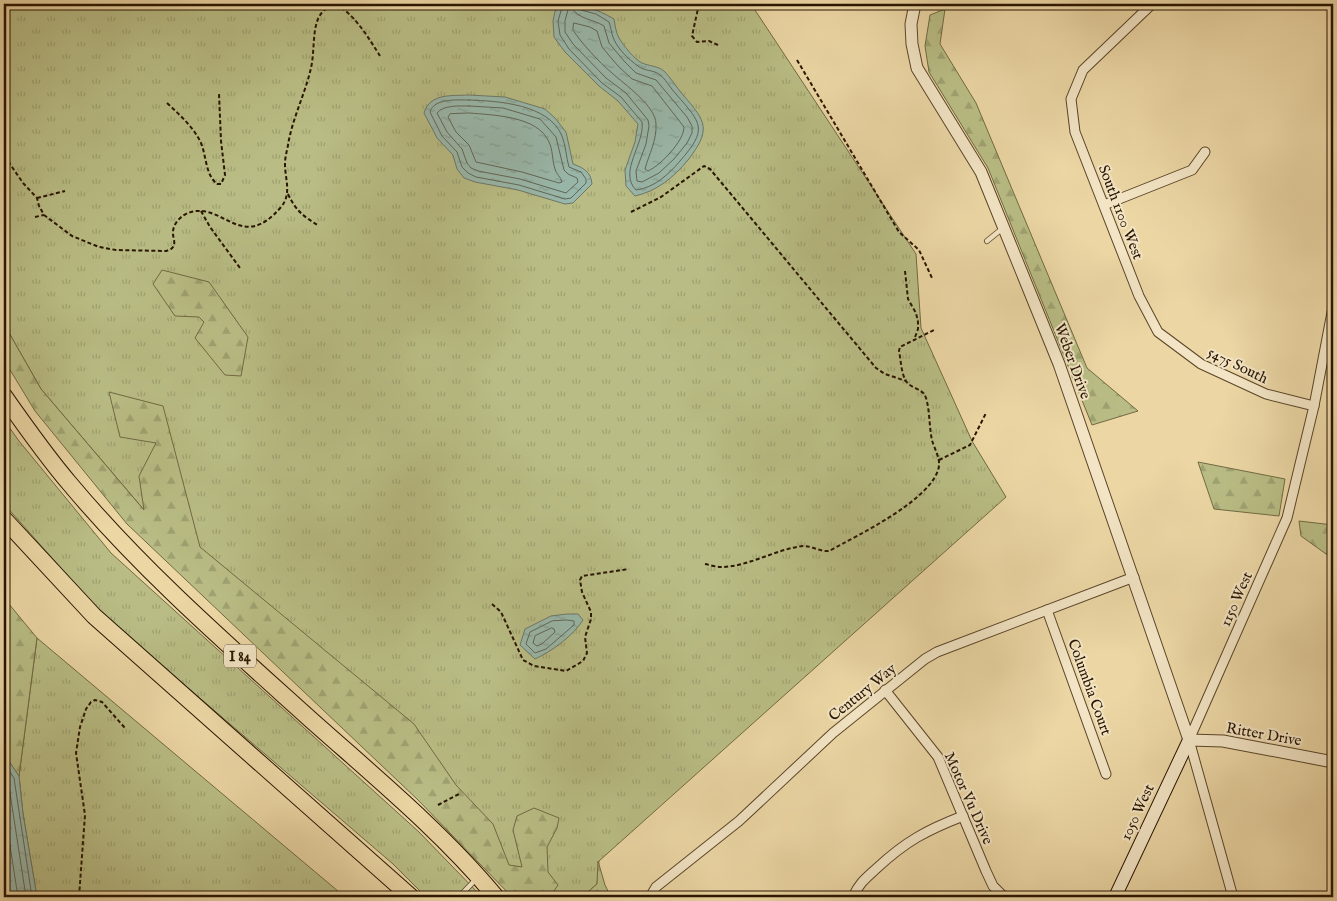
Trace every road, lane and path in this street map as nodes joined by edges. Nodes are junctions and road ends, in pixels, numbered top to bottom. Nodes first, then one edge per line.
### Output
1 (335, 4) edge
2 (698, 4) edge
3 (915, 4) edge
4 (1152, 4) edge
5 (718, 45) dead end
6 (380, 56) dead end
7 (797, 60) dead end
8 (219, 94) dead end
9 (167, 103) dead end
10 (4, 149) edge
11 (1205, 152) dead end
12 (65, 191) dead end
13 (288, 194) junction
14 (36, 198) junction
15 (1104, 205) junction
16 (201, 211) junction
17 (631, 212) dead end
18 (44, 215) junction
19 (35, 217) dead end
20 (319, 226) dead end
21 (1002, 229) junction
22 (987, 241) dead end
23 (240, 268) dead end
24 (906, 271) dead end
25 (932, 278) dead end
26 (1333, 307) edge
27 (1332, 319) edge
28 (936, 329) dead end
29 (1158, 332) joint
30 (914, 340) junction
31 (906, 381) junction
32 (4, 396) edge
33 (1314, 406) junction
34 (986, 413) dead end
35 (939, 460) junction
36 (4, 519) edge
37 (705, 564) dead end
38 (629, 569) dead end
39 (1134, 577) junction
40 (492, 604) dead end
41 (1047, 610) junction
42 (885, 690) junction
43 (126, 728) dead end
44 (1189, 740) junction
45 (1333, 762) edge
46 (1106, 774) dead end
47 (459, 794) dead end
48 (438, 805) dead end
49 (963, 816) junction
50 (478, 877) junction
51 (79, 897) edge
52 (411, 897) edge
53 (459, 897) edge
54 (496, 897) edge
55 (650, 897) edge
56 (853, 897) edge
57 (1004, 897) edge
58 (1114, 897) edge
59 (1233, 897) edge

1 - 6 path
1 - 13 path
2 - 5 path
3 - 21 street, Weber Drive
4 - 15 street, South 1100 West
7 - 25 path
8 - 9 path
10 - 14 path
11 - 15 street
12 - 14 path
13 - 16 path
13 - 20 path
14 - 18 path
15 - 29 street, South 1100 West
16 - 18 path
16 - 23 path
17 - 31 path
18 - 19 path
21 - 22 lane
21 - 39 street, Weber Drive
24 - 30 path
26 - 27 street, 1150 West
27 - 33 street, 1150 West
28 - 30 path
29 - 33 street, 5475 South
30 - 31 path
31 - 35 path
32 - 50 highway, I 84
33 - 44 street, 1150 West
34 - 35 path
35 - 37 path
36 - 52 highway
38 - 40 path
39 - 41 street, Century Way
39 - 44 street, Weber Drive
41 - 42 street, Century Way
41 - 46 street, Columbia Court
42 - 49 street, Motor Vu Drive
42 - 55 street, Century Way
43 - 51 path
44 - 45 street, Ritter Drive
44 - 58 main road, 1050 West
44 - 59 street
47 - 48 path
49 - 56 street
49 - 57 street, Motor Vu Drive
50 - 53 lane
50 - 54 highway, I 84

